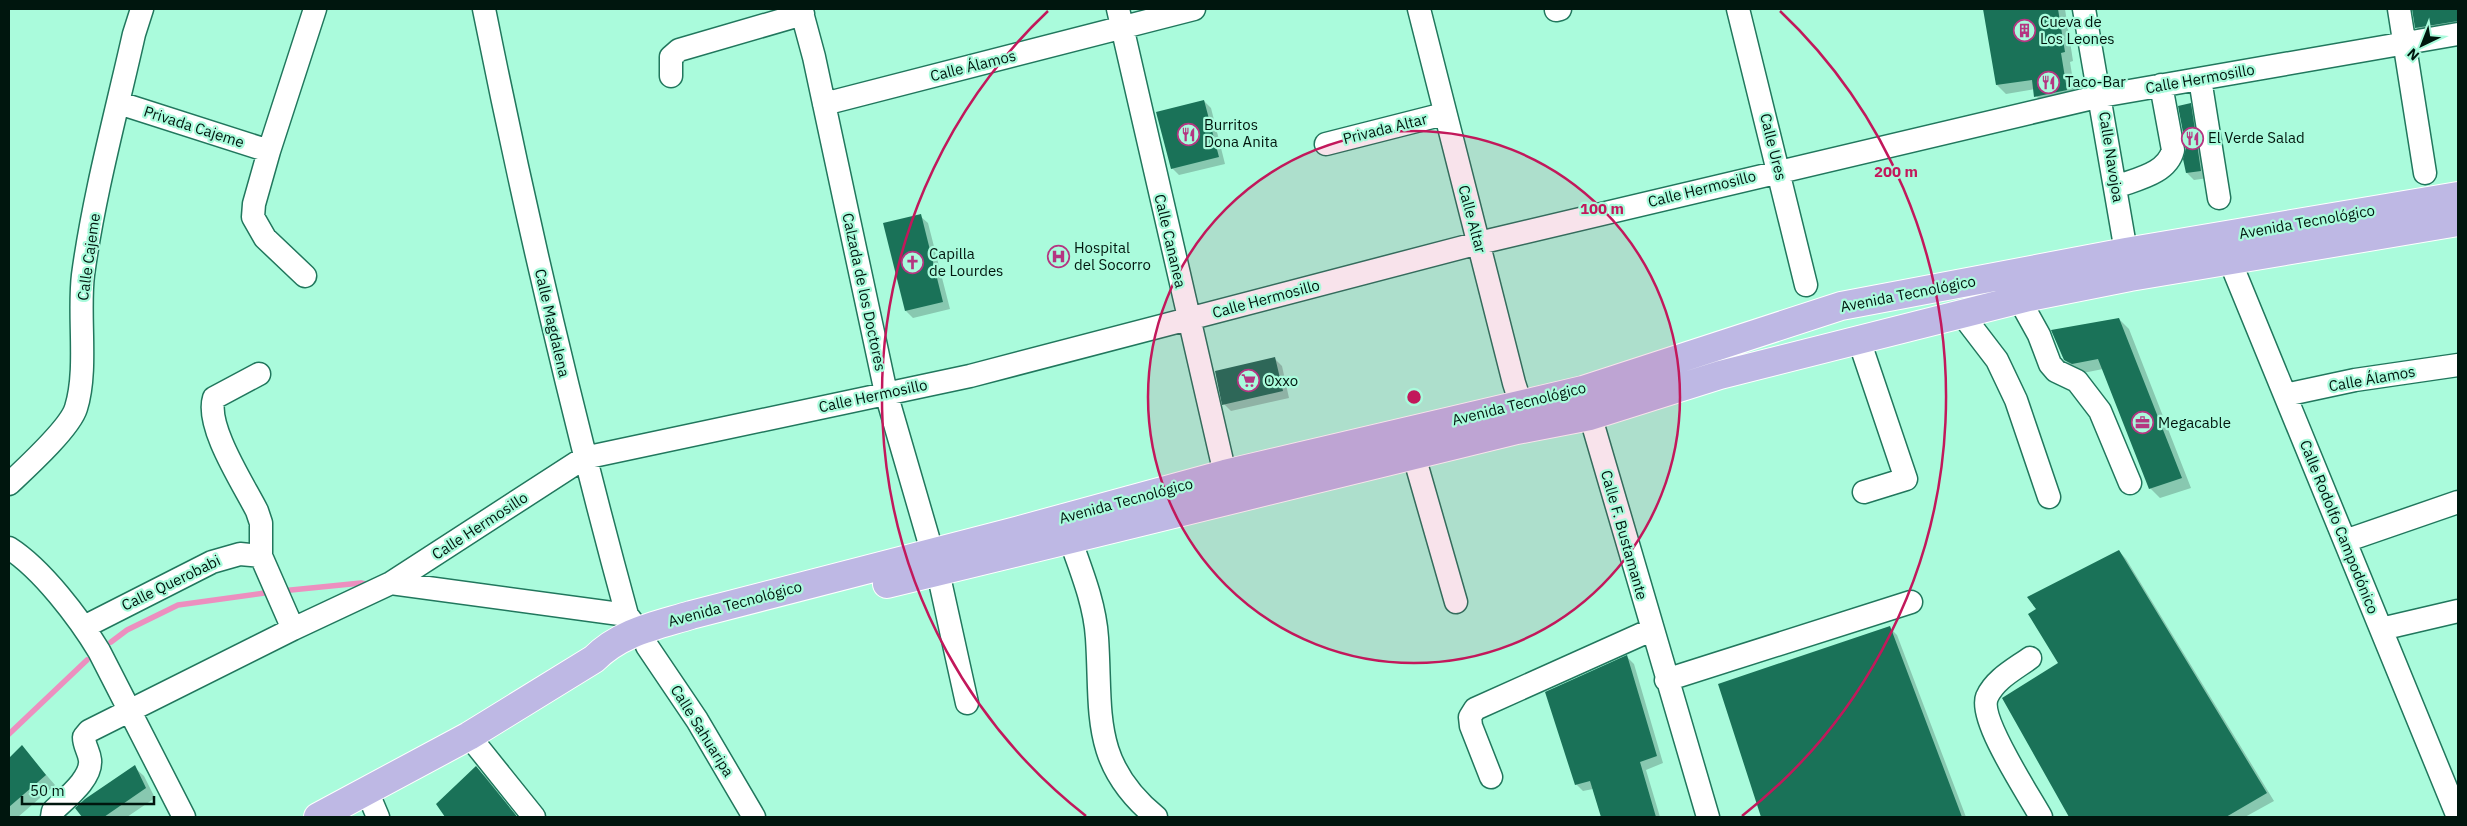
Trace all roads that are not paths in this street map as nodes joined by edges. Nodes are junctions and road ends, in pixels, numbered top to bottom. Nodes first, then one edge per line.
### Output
1 (142, 9) edge
2 (315, 9) edge
3 (484, 9) edge
4 (1194, 9) edge
5 (1419, 9) edge
6 (1738, 9) edge
7 (2084, 9) edge
8 (2399, 9) edge
9 (802, 12) edge
10 (1120, 18) edge
11 (2458, 34) edge
12 (2404, 43) junction
13 (671, 76) dead end
14 (2200, 79) junction
15 (2161, 85) junction
16 (2100, 96) junction
17 (119, 103) junction
18 (824, 104) junction
19 (1444, 114) junction
20 (1326, 144) dead end
21 (269, 151) junction
22 (1779, 170) junction
23 (2425, 173) dead end
24 (2116, 187) junction
25 (2458, 196) edge
26 (2219, 198) dead end
27 (2458, 222) edge
28 (2220, 236) junction
29 (1479, 243) junction
30 (2230, 261) junction
31 (2128, 265) junction
32 (305, 276) dead end
33 (1806, 285) dead end
34 (2019, 299) junction
35 (1961, 313) junction
36 (1189, 320) junction
37 (1859, 340) junction
38 (2458, 365) edge
39 (259, 374) dead end
40 (1583, 390) junction
41 (886, 393) junction
42 (2285, 395) junction
43 (1525, 416) junction
44 (1590, 416) junction
45 (1414, 456) junction
46 (584, 458) junction
47 (1225, 474) junction
48 (2130, 483) dead end
49 (9, 484) edge
50 (1864, 492) dead end
51 (2049, 497) dead end
52 (2458, 502) edge
53 (1070, 539) junction
54 (2345, 541) junction
55 (9, 548) edge
56 (261, 556) junction
57 (935, 563) junction
58 (392, 584) junction
59 (1456, 602) dead end
60 (1911, 602) dead end
61 (2458, 611) edge
62 (84, 627) junction
63 (293, 629) junction
64 (2381, 629) junction
65 (1651, 630) junction
66 (647, 631) junction
67 (2030, 658) dead end
68 (1666, 680) junction
69 (967, 703) dead end
70 (129, 712) junction
71 (469, 736) junction
72 (1491, 777) dead end
73 (367, 791) junction
74 (52, 817) edge
75 (184, 817) edge
76 (318, 817) edge
77 (378, 817) edge
78 (534, 817) edge
79 (754, 817) edge
80 (1156, 817) edge
81 (1708, 817) edge
82 (2042, 817) edge
83 (2458, 817) edge

1 - 17 street, Calle Cajeme
2 - 21 street
3 - 46 street, Calle Magdalena
4 - 10 street, Calle Álamos
5 - 19 street, Calle Altar
6 - 22 street, Calle Ures
7 - 16 street, Calle Navojoa
8 - 12 street
9 - 13 street
9 - 18 street, Calzada de los Doctores
10 - 18 street, Calle Álamos
10 - 36 street, Calle Cananea
11 - 12 street, Calle Hermosillo
12 - 14 street, Calle Hermosillo
12 - 23 street
14 - 15 street, Calle Hermosillo
14 - 26 street
15 - 16 street, Calle Hermosillo
15 - 24 street
16 - 22 street, Calle Hermosillo
16 - 24 street, Calle Navojoa
17 - 21 street, Privada Cajeme
17 - 49 street, Calle Cajeme
18 - 41 street, Calzada de los Doctores
19 - 20 street, Privada Altar
19 - 29 street, Calle Altar
21 - 32 street
22 - 29 street, Calle Hermosillo
22 - 33 street, Calle Ures
24 - 31 street, Calle Navojoa
25 - 28 main road, Avenida Tecnológico
27 - 30 main road, Avenida Tecnológico
28 - 30 street, Calle Rodolfo Campodónico
28 - 31 main road, Avenida Tecnológico
29 - 36 street, Calle Hermosillo
29 - 43 street, Calle Altar
30 - 31 main road, Avenida Tecnológico
30 - 42 street, Calle Rodolfo Campodónico
31 - 34 main road, Avenida Tecnológico
31 - 40 main road, Avenida Tecnológico
34 - 35 main road, Avenida Tecnológico
34 - 48 street
35 - 37 main road, Avenida Tecnológico
35 - 51 street
36 - 41 street, Calle Hermosillo
36 - 47 street, Calle Cananea
37 - 44 main road, Avenida Tecnológico
37 - 50 street
38 - 42 street, Calle Álamos
39 - 56 street
40 - 43 main road, Avenida Tecnológico
40 - 44 street, Calle F. Bustamante
41 - 46 street, Calle Hermosillo
41 - 57 street, Calzada de los Doctores
42 - 54 street, Calle Rodolfo Campodónico
43 - 44 main road, Avenida Tecnológico
43 - 45 main road, Avenida Tecnológico
43 - 47 main road, Avenida Tecnológico
44 - 65 street, Calle F. Bustamante
45 - 53 main road, Avenida Tecnológico
45 - 59 street
46 - 58 street, Calle Hermosillo
46 - 66 street, Calle Magdalena
47 - 57 main road, Avenida Tecnológico
52 - 54 street
53 - 57 main road, Avenida Tecnológico
53 - 80 street
54 - 64 street, Calle Rodolfo Campodónico
55 - 62 street
56 - 62 street, Calle Querobabi
56 - 63 street
57 - 66 main road, Avenida Tecnológico
57 - 69 street, Calzada de los Doctores
58 - 63 street, Calle Hermosillo
58 - 66 street
60 - 68 street
61 - 64 street
62 - 70 street
63 - 70 street, Calle Hermosillo
64 - 83 street, Calle Rodolfo Campodónico
65 - 68 street, Calle F. Bustamante
65 - 72 street
66 - 71 main road, Avenida Tecnológico
66 - 79 street, Calle Sahuaripa
67 - 82 street
68 - 81 street, Calle F. Bustamante
70 - 74 street, Calle Hermosillo
70 - 75 street
71 - 73 main road, Avenida Tecnológico
71 - 78 street
73 - 76 main road, Avenida Tecnológico
73 - 77 street

